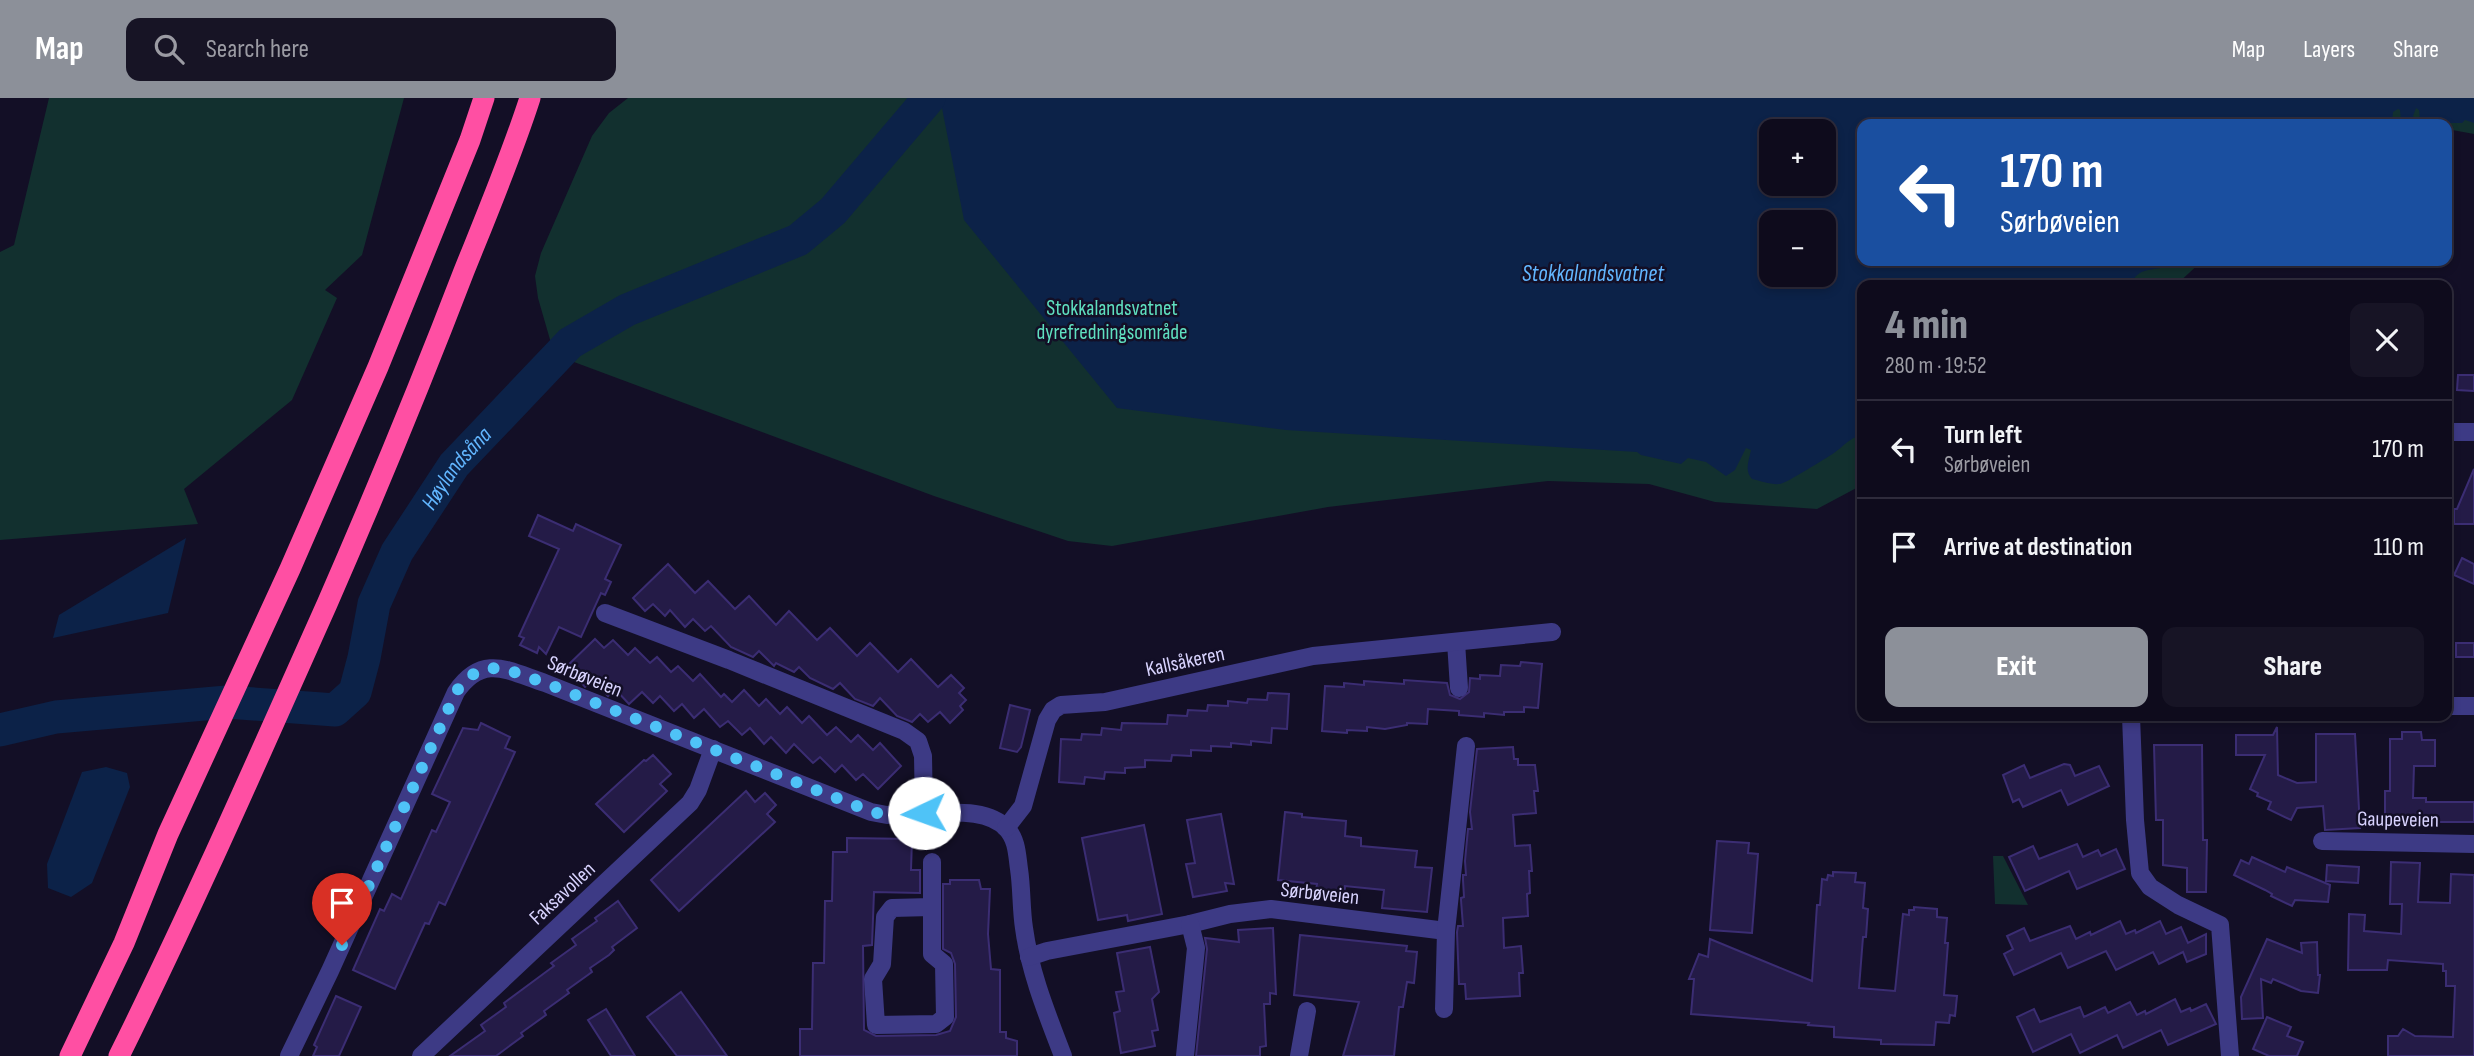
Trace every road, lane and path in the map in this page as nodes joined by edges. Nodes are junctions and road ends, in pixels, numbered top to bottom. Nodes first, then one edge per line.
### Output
1 (484, 98) edge
2 (530, 98) edge
3 (2452, 432) edge
4 (2474, 432) edge
5 (605, 613) dead end
6 (1552, 632) dead end
7 (1455, 642) junction
8 (1459, 688) dead end
9 (2452, 706) edge
10 (2474, 706) edge
11 (2131, 721) edge
12 (1466, 746) dead end
13 (713, 749) junction
14 (924, 813) junction
15 (1006, 828) junction
16 (2322, 841) dead end
17 (2474, 844) edge
18 (932, 862) dead end
19 (932, 907) junction
20 (1190, 924) junction
21 (1446, 931) junction
22 (1029, 957) junction
23 (1444, 1009) dead end
24 (1307, 1011) dead end
25 (70, 1056) edge
26 (118, 1056) edge
27 (289, 1056) edge
28 (421, 1056) edge
29 (1063, 1056) edge
30 (1185, 1056) edge
31 (1299, 1056) edge
32 (2230, 1056) edge

1 - 25 highway
2 - 26 highway
3 - 4 street
5 - 14 street
6 - 7 street, Kallsåkeren
7 - 8 street
7 - 15 street, Kallsåkeren
9 - 10 street
11 - 32 street
12 - 21 street
13 - 14 street, Sørbøveien
13 - 27 street, Sørbøveien
13 - 28 street, Faksavollen
14 - 15 street, Sørbøveien
15 - 22 street
16 - 17 street, Gaupeveien
18 - 19 street
19 - 19 street
20 - 21 street, Sørbøveien
20 - 22 street, Sørbøveien
20 - 30 street
21 - 23 street
22 - 29 street
24 - 31 street

